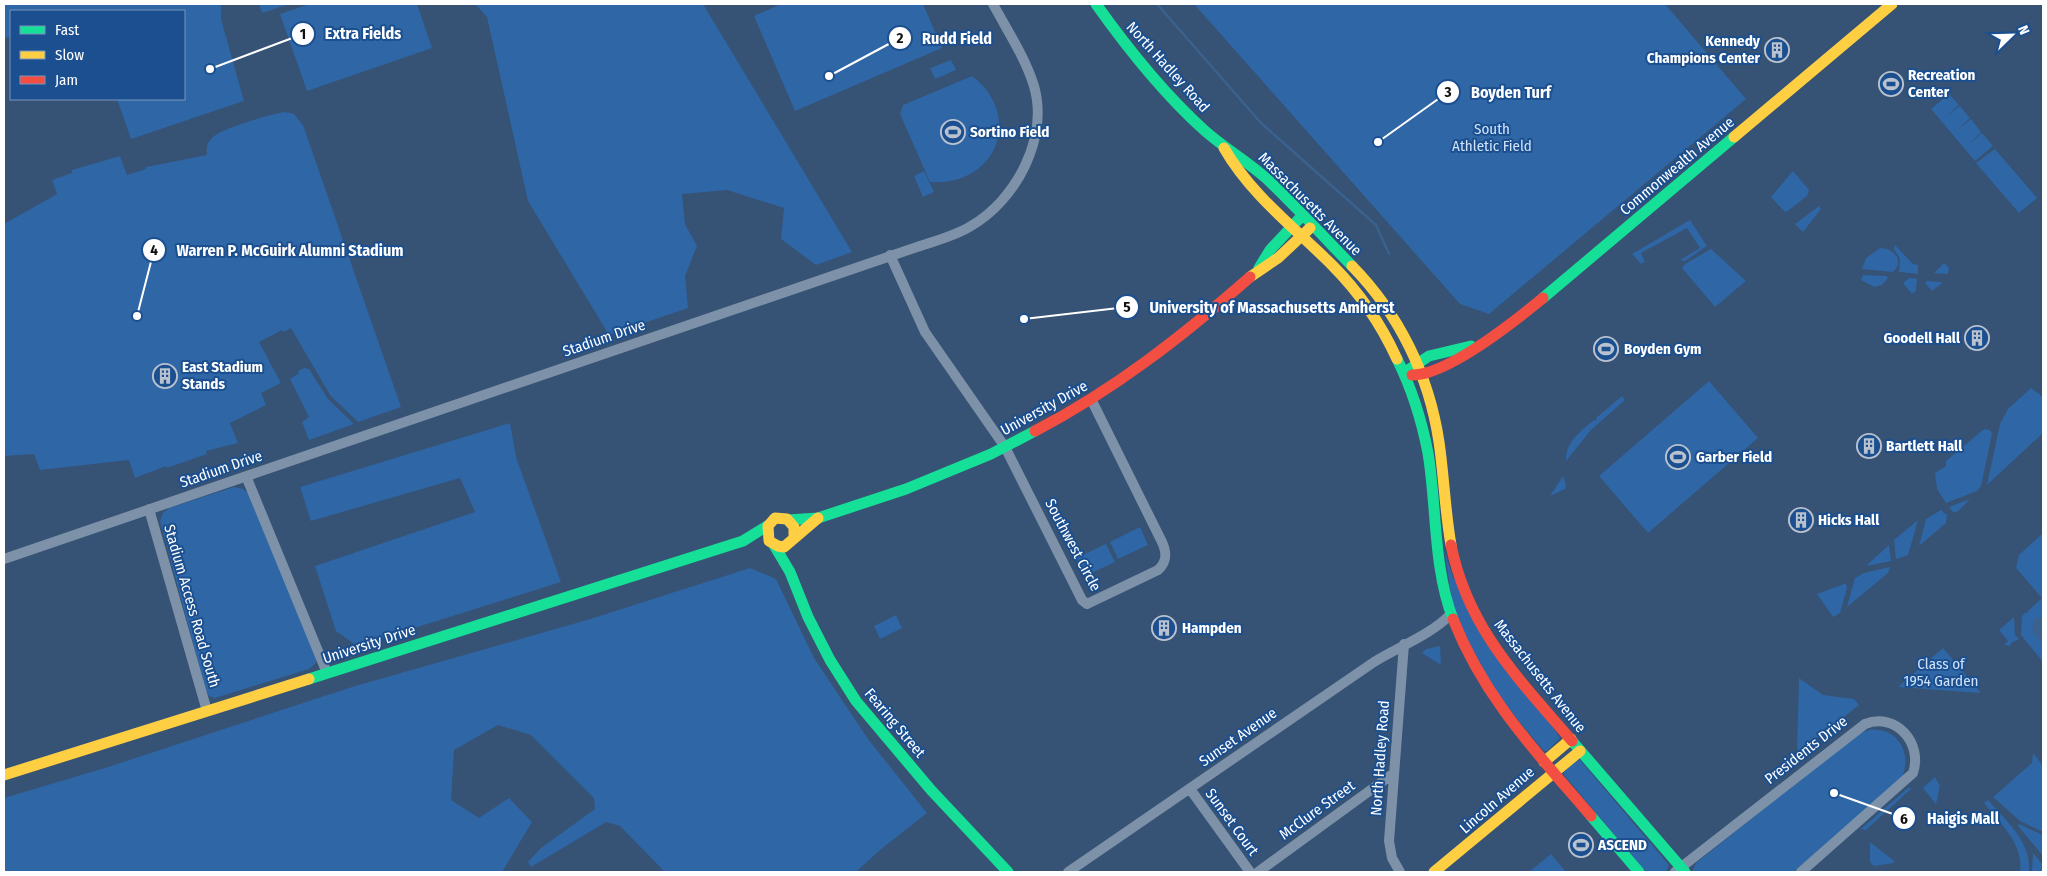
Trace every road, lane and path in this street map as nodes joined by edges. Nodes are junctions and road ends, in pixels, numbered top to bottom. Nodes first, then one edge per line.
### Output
1 (993, 4) edge
2 (1096, 4) edge
3 (1892, 4) edge
4 (1223, 147) junction
5 (1303, 215) junction
6 (1312, 226) junction
7 (1292, 227) junction
8 (1302, 237) junction
9 (890, 255) junction
10 (1255, 273) junction
11 (1476, 345) junction
12 (1416, 362) junction
13 (1404, 374) junction
14 (1422, 375) junction
15 (1091, 399) junction
16 (1006, 447) junction
17 (246, 476) junction
18 (149, 509) junction
19 (818, 518) junction
20 (788, 520) junction
21 (767, 526) junction
22 (793, 539) junction
23 (743, 541) junction
24 (773, 545) junction
25 (4, 559) edge
26 (790, 572) junction
27 (1451, 614) junction
28 (1430, 632) junction
29 (1458, 633) junction
30 (1404, 644) junction
31 (327, 673) junction
32 (207, 711) junction
33 (1571, 740) junction
34 (1580, 750) junction
35 (1544, 762) junction
36 (1553, 772) junction
37 (1394, 773) junction
38 (4, 775) edge
39 (1190, 789) junction
40 (1680, 871) edge
41 (1008, 872) edge
42 (1068, 872) edge
43 (1250, 872) edge
44 (1258, 872) edge
45 (1400, 872) edge
46 (1434, 872) edge
47 (1639, 872) edge
48 (1801, 872) edge

1 - 9 street, Stadium Drive
2 - 4 main road, North Hadley Road
3 - 11 main road, Commonwealth Avenue
4 - 5 main road, Massachusetts Avenue
4 - 7 main road, Massachusetts Avenue
5 - 6 main road, Massachusetts Avenue
5 - 7 main road, University Drive
6 - 8 main road, University Drive
6 - 12 main road, Massachusetts Avenue
7 - 8 main road, Massachusetts Avenue
7 - 10 main road, University Drive
8 - 10 main road, University Drive
8 - 13 main road, Massachusetts Avenue
9 - 16 street
9 - 17 street, Stadium Drive
10 - 15 main road, University Drive
11 - 12 main road, Commonwealth Avenue
11 - 14 main road, Commonwealth Avenue
12 - 13 main road, Commonwealth Avenue
12 - 14 main road, Massachusetts Avenue
13 - 14 main road, Commonwealth Avenue
13 - 27 main road, Massachusetts Avenue
14 - 33 main road, Massachusetts Avenue
15 - 16 main road, University Drive
15 - 16 street, Southwest Circle
16 - 19 main road, University Drive
17 - 18 street, Stadium Drive
17 - 31 street
18 - 25 street, Stadium Drive
18 - 32 street, Stadium Access Road South
19 - 20 main road, University Drive
19 - 22 main road, University Drive
20 - 21 main road, University Drive
20 - 22 main road
21 - 23 main road, University Drive
21 - 24 main road
22 - 24 main road, University Drive
22 - 26 main road, Fearing Street
23 - 24 main road, University Drive
23 - 31 main road, University Drive
24 - 26 main road, Fearing Street
26 - 41 main road, Fearing Street
27 - 28 street, Sunset Avenue
27 - 29 main road, Massachusetts Avenue
28 - 29 street, Sunset Avenue
28 - 30 street, Sunset Avenue
29 - 35 main road, Massachusetts Avenue
30 - 37 street, North Hadley Road
30 - 39 street, Sunset Avenue
31 - 32 main road, University Drive
32 - 38 main road, University Drive
33 - 34 main road, Massachusetts Avenue
33 - 35 main road, Lincoln Avenue
34 - 36 main road, Lincoln Avenue
34 - 40 main road, Massachusetts Avenue
35 - 36 main road, Massachusetts Avenue
36 - 46 main road, Lincoln Avenue
36 - 47 main road, Massachusetts Avenue
37 - 44 street, McClure Street
37 - 45 street, North Hadley Road
39 - 42 street, Sunset Avenue
39 - 43 street, Sunset Court
40 - 48 street, Presidents Drive

